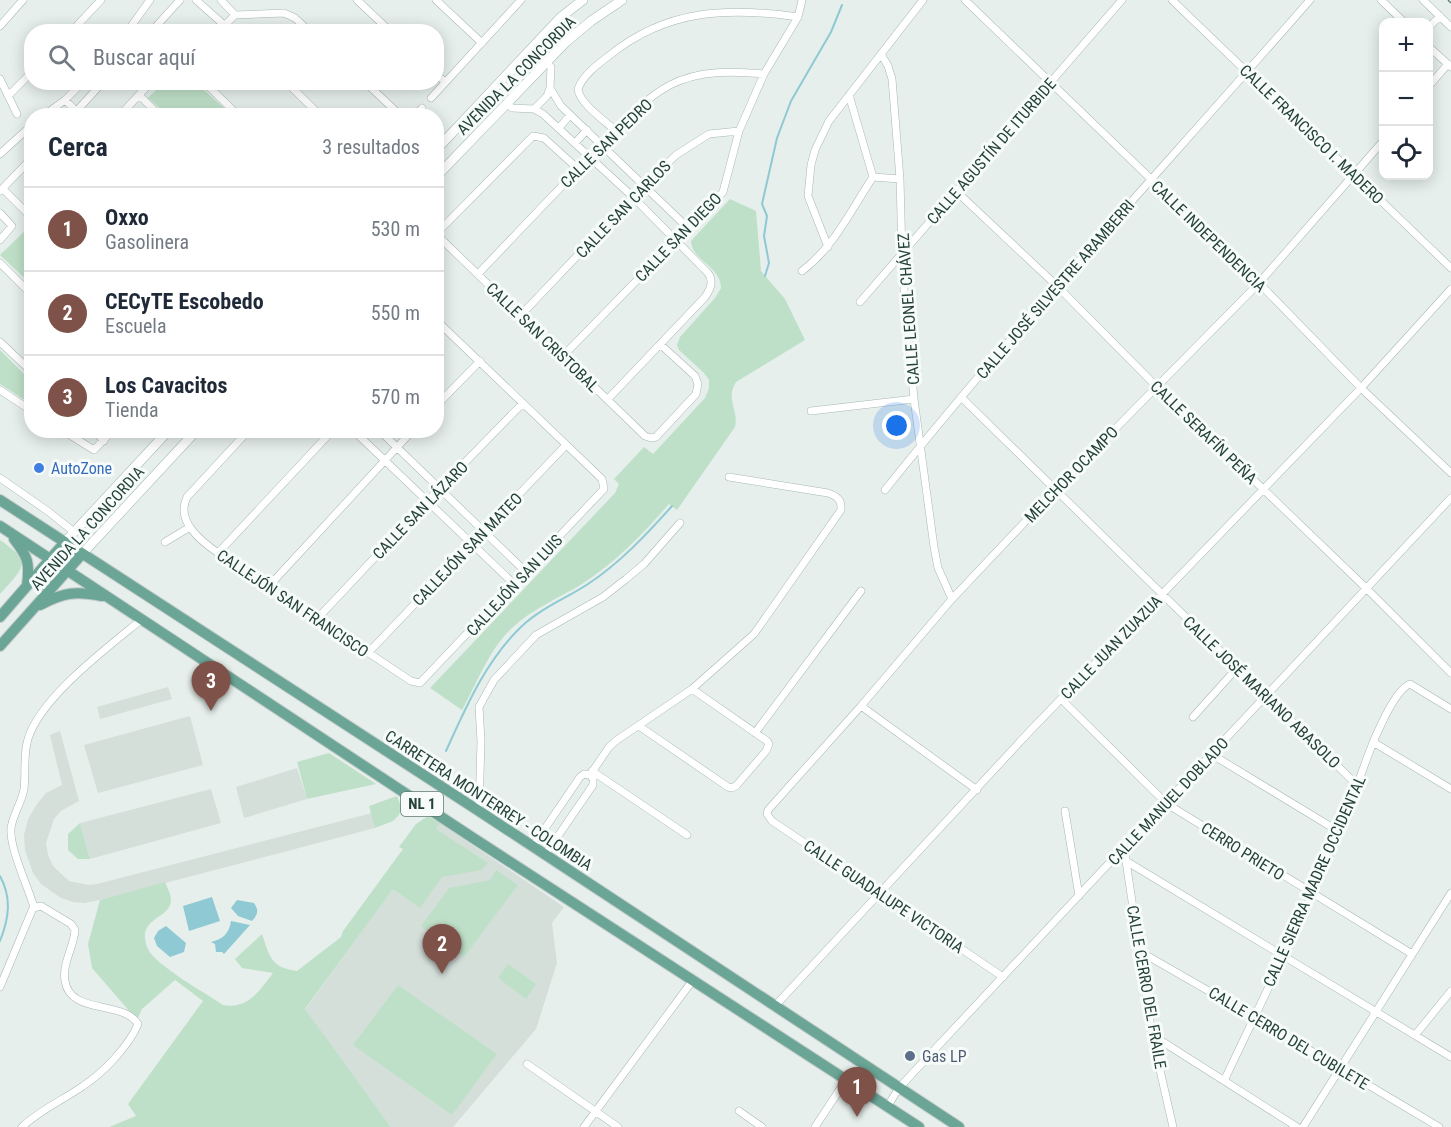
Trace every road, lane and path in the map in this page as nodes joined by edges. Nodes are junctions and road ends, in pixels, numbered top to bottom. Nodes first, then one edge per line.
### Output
1 (23, 0) edge
2 (101, 0) edge
3 (150, 0) edge
4 (180, 0) edge
5 (196, 0) edge
6 (221, 0) edge
7 (357, 0) edge
8 (436, 0) edge
9 (583, 0) edge
10 (621, 0) edge
11 (802, 0) edge
12 (923, 0) edge
13 (965, 0) edge
14 (1122, 0) edge
15 (1172, 0) edge
16 (1310, 0) edge
17 (1381, 0) edge
18 (1423, 0) edge
19 (518, 1) edge
20 (234, 15) junction
21 (1440, 16) junction
22 (798, 17) junction
23 (1400, 18) edge
24 (1433, 23) edge
25 (78, 24) edge
26 (133, 24) edge
27 (158, 24) edge
28 (224, 24) edge
29 (226, 24) edge
30 (301, 24) edge
31 (382, 24) edge
32 (0, 26) edge
33 (1451, 27) edge
34 (482, 43) junction
35 (532, 49) junction
36 (1433, 51) edge
37 (881, 54) junction
38 (546, 62) junction
39 (1450, 66) edge
40 (1247, 72) junction
41 (764, 74) junction
42 (0, 79) edge
43 (24, 80) edge
44 (445, 82) edge
45 (1050, 82) junction
46 (1433, 82) edge
47 (550, 88) junction
48 (75, 90) edge
49 (96, 90) edge
50 (144, 90) edge
51 (212, 90) edge
52 (294, 90) edge
53 (373, 90) edge
54 (438, 90) edge
55 (493, 91) junction
56 (849, 94) junction
57 (8, 96) junction
58 (139, 96) junction
59 (431, 98) dead end
60 (65, 99) junction
61 (507, 104) junction
62 (53, 108) edge
63 (72, 108) edge
64 (81, 108) edge
65 (127, 108) edge
66 (152, 108) edge
67 (231, 108) edge
68 (313, 108) edge
69 (393, 108) edge
70 (534, 109) junction
71 (17, 114) dead end
72 (570, 115) junction
73 (559, 128) junction
74 (587, 130) junction
75 (616, 131) junction
76 (739, 131) junction
77 (24, 132) edge
78 (444, 142) edge
79 (575, 143) junction
80 (602, 145) junction
81 (1379, 145) edge
82 (0, 154) edge
83 (590, 157) junction
84 (24, 166) edge
85 (444, 169) edge
86 (578, 169) junction
87 (1354, 174) junction
88 (873, 177) junction
89 (900, 179) junction
90 (1151, 180) junction
91 (645, 185) junction
92 (1, 190) edge
93 (957, 192) junction
94 (633, 197) junction
95 (24, 211) edge
96 (0, 213) edge
97 (444, 226) edge
98 (688, 228) junction
99 (0, 240) edge
100 (675, 240) junction
101 (444, 242) edge
102 (828, 247) junction
103 (902, 254) junction
104 (0, 263) edge
105 (1451, 268) edge
106 (802, 271) dead end
107 (478, 274) junction
108 (1259, 283) junction
109 (1057, 286) junction
110 (24, 287) edge
111 (1451, 289) edge
112 (860, 302) dead end
113 (521, 315) junction
114 (444, 328) edge
115 (0, 342) edge
116 (661, 345) junction
117 (563, 356) junction
118 (480, 361) junction
119 (24, 364) edge
120 (1156, 386) junction
121 (1361, 388) junction
122 (0, 390) edge
123 (961, 397) junction
124 (444, 398) edge
125 (608, 399) junction
126 (914, 399) junction
127 (523, 403) junction
128 (24, 406) edge
129 (811, 411) dead end
130 (74, 438) edge
131 (102, 438) edge
132 (107, 438) edge
133 (162, 438) edge
134 (189, 438) edge
135 (242, 438) edge
136 (324, 438) edge
137 (362, 438) edge
138 (387, 438) edge
139 (405, 438) edge
140 (105, 441) junction
141 (566, 445) junction
142 (921, 445) junction
143 (397, 447) junction
144 (144, 457) junction
145 (385, 460) junction
146 (159, 470) junction
147 (1451, 473) edge
148 (729, 477) dead end
149 (0, 478) edge
150 (440, 488) junction
151 (1056, 489) junction
152 (885, 490) dead end
153 (1264, 490) junction
154 (1451, 498) edge
155 (0, 500) edge
156 (428, 501) junction
157 (680, 523) dead end
158 (190, 527) junction
159 (4, 529) edge
160 (484, 531) junction
161 (74, 532) junction
162 (65, 542) junction
163 (165, 542) dead end
164 (472, 543) junction
165 (218, 553) junction
166 (82, 554) junction
167 (51, 559) junction
168 (68, 570) junction
169 (526, 572) junction
170 (514, 584) junction
171 (268, 586) junction
172 (26, 587) junction
173 (1367, 589) junction
174 (861, 591) dead end
175 (1161, 594) junction
176 (106, 597) junction
177 (952, 599) junction
178 (32, 610) junction
179 (0, 617) edge
180 (317, 619) junction
181 (141, 620) junction
182 (0, 646) edge
183 (368, 653) junction
184 (1237, 668) junction
185 (1451, 673) edge
186 (420, 683) joint
187 (692, 689) junction
188 (1267, 697) junction
189 (1061, 699) junction
190 (861, 706) junction
191 (1451, 709) edge
192 (1193, 717) dead end
193 (639, 726) junction
194 (755, 733) junction
195 (1373, 742) junction
196 (1211, 754) junction
197 (591, 773) junction
198 (1358, 785) junction
199 (1451, 789) edge
200 (976, 790) junction
201 (568, 794) junction
202 (581, 802) junction
203 (1167, 804) junction
204 (479, 811) junction
205 (1065, 811) dead end
206 (767, 814) joint
207 (1338, 831) junction
208 (687, 835) dead end
209 (532, 846) junction
210 (1126, 847) junction
211 (545, 855) junction
212 (1126, 861) junction
213 (1311, 893) junction
214 (881, 894) junction
215 (1079, 896) junction
216 (1450, 897) edge
217 (34, 907) junction
218 (1139, 951) junction
219 (1412, 954) junction
220 (1282, 955) junction
221 (1003, 977) junction
222 (693, 980) junction
223 (0, 987) edge
224 (1451, 991) edge
225 (774, 1007) junction
226 (1377, 1011) junction
227 (1254, 1017) junction
228 (1416, 1034) junction
229 (1152, 1035) junction
230 (1451, 1057) edge
231 (526, 1064) dead end
232 (1340, 1068) junction
233 (846, 1080) junction
234 (1224, 1081) junction
235 (899, 1088) junction
236 (887, 1107) junction
237 (739, 1111) dead end
238 (595, 1112) junction
239 (22, 1127) edge
240 (584, 1127) edge
241 (618, 1127) edge
242 (762, 1127) edge
243 (815, 1127) edge
244 (919, 1127) edge
245 (959, 1127) edge
246 (1173, 1127) edge
247 (1296, 1127) edge
248 (1303, 1127) edge
249 (1439, 1127) edge

1 - 32 street
2 - 25 street
3 - 26 street
4 - 27 street
5 - 28 street
6 - 20 street
7 - 31 street
8 - 34 street
9 - 35 main road, AVENIDA LA CONCORDIA
10 - 38 main road, AVENIDA LA CONCORDIA
11 - 22 street, CALLE SAN DIEGO
12 - 37 street
13 - 45 street, CALLE INDEPENDENCIA
14 - 45 street, CALLE AGUSTÍN DE ITURBIDE
15 - 40 street, CALLE FRANCISCO I. MADERO
16 - 40 street, CALLE JOSÉ SILVESTRE ARAMBERRI
17 - 23 street
18 - 21 street
19 - 34 street
20 - 29 street
20 - 30 street
21 - 24 street
21 - 33 street
22 - 41 street, CALLE SAN DIEGO
22 - 75 street
34 - 44 street
35 - 38 main road
35 - 55 main road, AVENIDA LA CONCORDIA
36 - 39 street
37 - 56 street
37 - 89 street, CALLE LEONEL CHÁVEZ
38 - 47 street
38 - 61 main road, AVENIDA LA CONCORDIA
39 - 46 street
40 - 87 street, CALLE FRANCISCO I. MADERO
40 - 90 street, CALLE JOSÉ SILVESTRE ARAMBERRI
41 - 75 street, CALLE SAN PEDRO
41 - 76 street, CALLE SAN DIEGO
42 - 57 street
43 - 57 street
45 - 90 street, CALLE INDEPENDENCIA
45 - 93 street, CALLE AGUSTÍN DE ITURBIDE
47 - 70 street
47 - 72 street
48 - 60 street
49 - 64 street
50 - 58 street
51 - 67 street
52 - 68 street
53 - 69 street
54 - 59 street
55 - 61 main road
55 - 78 main road, AVENIDA LA CONCORDIA
56 - 88 street
56 - 102 street
57 - 71 street
58 - 65 street
58 - 66 street
60 - 62 street
60 - 63 street
61 - 70 street
61 - 85 main road, AVENIDA LA CONCORDIA
70 - 73 street
72 - 73 street
72 - 74 street
73 - 79 street
74 - 79 street
74 - 80 street
75 - 80 street, CALLE SAN PEDRO
76 - 91 street, CALLE SAN CARLOS
76 - 98 street, CALLE SAN DIEGO
77 - 82 street
79 - 83 street
80 - 83 street, CALLE SAN PEDRO
80 - 91 street
81 - 87 street, MELCHOR OCAMPO
83 - 86 street, CALLE SAN PEDRO
83 - 94 street
84 - 92 street
86 - 97 street
86 - 107 street, CALLE SAN PEDRO
87 - 105 street, CALLE FRANCISCO I. MADERO
87 - 108 street, MELCHOR OCAMPO
88 - 89 street
88 - 102 street
89 - 103 street, CALLE LEONEL CHÁVEZ
90 - 108 street, CALLE INDEPENDENCIA
90 - 109 street, CALLE JOSÉ SILVESTRE ARAMBERRI
91 - 94 street, CALLE SAN CARLOS
91 - 98 street
92 - 95 street
93 - 103 street, CALLE AGUSTÍN DE ITURBIDE
93 - 109 street, CALLE SERAFÍN PEÑA
94 - 100 street
94 - 113 street, CALLE SAN CARLOS
96 - 99 street
98 - 100 street, CALLE SAN DIEGO
100 - 116 street
100 - 117 street, CALLE SAN DIEGO
101 - 107 street, CALLE SAN CRISTOBAL
102 - 106 street
103 - 112 street, CALLE AGUSTÍN DE ITURBIDE
103 - 126 street, CALLE LEONEL CHÁVEZ
104 - 110 street
107 - 113 street, CALLE SAN CRISTOBAL
108 - 120 street, MELCHOR OCAMPO
108 - 121 street, CALLE INDEPENDENCIA
109 - 120 street, CALLE SERAFÍN PEÑA
109 - 123 street, CALLE JOSÉ SILVESTRE ARAMBERRI
111 - 121 street, CALLE JUAN ZUAZUA
113 - 117 street, CALLE SAN CRISTOBAL
114 - 118 street
115 - 119 street
116 - 125 street
116 - 125 street, CALLE SAN CRISTOBAL
117 - 125 street, CALLE SAN CRISTOBAL
118 - 124 street
118 - 127 street
120 - 151 street, MELCHOR OCAMPO
120 - 153 street, CALLE SERAFÍN PEÑA
121 - 147 street, CALLE INDEPENDENCIA
121 - 153 street, CALLE JUAN ZUAZUA
122 - 128 street
123 - 142 street, CALLE JOSÉ SILVESTRE ARAMBERRI
123 - 151 street, CALLE JOSÉ MARIANO ABASOLO
126 - 129 street
126 - 142 street, CALLE LEONEL CHÁVEZ
127 - 141 street
127 - 150 street, CALLE SAN LÁZARO
130 - 140 street
131 - 140 street
132 - 140 street
133 - 144 main road, AVENIDA LA CONCORDIA
134 - 146 main road, AVENIDA LA CONCORDIA
135 - 158 street, CALLEJÓN SAN FRANCISCO
136 - 165 street
137 - 145 street
138 - 143 street
139 - 143 street
141 - 160 street, CALLEJÓN SAN MATEO
141 - 169 street, CALLEJÓN SAN LUIS
142 - 152 street, CALLE JOSÉ SILVESTRE ARAMBERRI
142 - 177 street, CALLE LEONEL CHÁVEZ
143 - 145 street
143 - 150 street
144 - 146 main road
144 - 161 main road, AVENIDA LA CONCORDIA
145 - 156 street
145 - 171 street
146 - 166 main road, AVENIDA LA CONCORDIA
148 - 187 street
149 - 161 street
150 - 156 street, CALLE SAN LÁZARO
150 - 160 street
151 - 175 street, CALLE JOSÉ MARIANO ABASOLO
151 - 177 street, MELCHOR OCAMPO
153 - 173 street, CALLE SERAFÍN PEÑA
153 - 175 street, CALLE JUAN ZUAZUA
154 - 173 street, CALLE MANUEL DOBLADO
155 - 162 main road, CARRETERA MONTERREY - COLOMBIA / NL 1
156 - 164 street
156 - 180 street, CALLE SAN LÁZARO
157 - 204 street
158 - 163 street
158 - 165 street, CALLEJÓN SAN FRANCISCO
159 - 167 main road, NL 1
159 - 172 main road
160 - 164 street, CALLEJÓN SAN MATEO
160 - 169 street
161 - 162 main road, AVENIDA LA CONCORDIA
162 - 166 main road, CARRETERA MONTERREY - COLOMBIA / NL 1
162 - 167 main road, AVENIDA LA CONCORDIA
164 - 170 street
164 - 183 street, CALLEJÓN SAN MATEO
165 - 171 street, CALLEJÓN SAN FRANCISCO
166 - 168 main road, AVENIDA LA CONCORDIA
166 - 204 main road, CARRETERA MONTERREY - COLOMBIA / NL 1
167 - 168 main road, NL 1
167 - 172 main road, AVENIDA LA CONCORDIA
168 - 176 main road, NL 1
168 - 178 main road, AVENIDA LA CONCORDIA
169 - 170 street, CALLEJÓN SAN LUIS
170 - 186 street, CALLEJÓN SAN LUIS
171 - 180 street, CALLEJÓN SAN FRANCISCO
172 - 179 main road, AVENIDA LA CONCORDIA
173 - 185 street, CALLE SERAFÍN PEÑA
173 - 188 street, CALLE MANUEL DOBLADO
174 - 194 street
175 - 184 street, CALLE JOSÉ MARIANO ABASOLO
175 - 189 street, CALLE JUAN ZUAZUA
176 - 178 main road
176 - 181 main road, NL 1
177 - 190 street, MELCHOR OCAMPO
178 - 182 main road, AVENIDA LA CONCORDIA
180 - 183 street, CALLEJÓN SAN FRANCISCO
181 - 217 street
181 - 222 main road, NL 1
183 - 186 street, CALLEJÓN SAN FRANCISCO
184 - 188 street, CALLE JOSÉ MARIANO ABASOLO
184 - 192 street
187 - 193 street
187 - 194 street
188 - 196 street, CALLE MANUEL DOBLADO
188 - 198 street, CALLE JOSÉ MARIANO ABASOLO
189 - 200 street, CALLE JUAN ZUAZUA
189 - 203 street, CERRO PRIETO
190 - 200 street
190 - 206 street, MELCHOR OCAMPO
191 - 195 street, CALLE SIERRA MADRE OCCIDENTAL
193 - 194 street
193 - 197 street
195 - 198 street, CALLE SIERRA MADRE OCCIDENTAL
195 - 199 street
196 - 203 street, CALLE MANUEL DOBLADO
196 - 207 street
197 - 201 street
197 - 202 street
197 - 208 street
198 - 207 street, CALLE SIERRA MADRE OCCIDENTAL
200 - 214 street, CALLE JUAN ZUAZUA
201 - 202 street
201 - 209 street
202 - 211 street
203 - 210 street, CALLE MANUEL DOBLADO
203 - 213 street, CERRO PRIETO
204 - 209 main road, CARRETERA MONTERREY - COLOMBIA / NL 1
205 - 215 street
206 - 214 street, CALLE GUADALUPE VICTORIA
207 - 213 street, CALLE SIERRA MADRE OCCIDENTAL
209 - 211 main road, CARRETERA MONTERREY - COLOMBIA / NL 1
210 - 212 street, CALLE CERRO DEL FRAILE
210 - 215 street, CALLE MANUEL DOBLADO
211 - 225 main road, CARRETERA MONTERREY - COLOMBIA / NL 1
212 - 218 street, CALLE CERRO DEL FRAILE
212 - 220 street
213 - 219 street, CERRO PRIETO
213 - 220 street, CALLE SIERRA MADRE OCCIDENTAL
214 - 221 street, CALLE GUADALUPE VICTORIA
214 - 225 street, CALLE JUAN ZUAZUA
215 - 221 street, CALLE MANUEL DOBLADO
216 - 219 street
217 - 223 street
217 - 239 street
218 - 227 street, CALLE CERRO DEL CUBILETE
218 - 229 street, CALLE CERRO DEL FRAILE
219 - 226 street
220 - 226 street
220 - 227 street, CALLE SIERRA MADRE OCCIDENTAL
221 - 235 street, CALLE MANUEL DOBLADO
222 - 233 main road, NL 1
222 - 238 street
224 - 228 street
225 - 235 main road, CARRETERA MONTERREY - COLOMBIA / NL 1
226 - 228 street
226 - 232 street
227 - 232 street, CALLE CERRO DEL CUBILETE
227 - 234 street, CALLE SIERRA MADRE OCCIDENTAL
228 - 230 street
229 - 234 street
229 - 246 street, CALLE CERRO DEL FRAILE
231 - 238 street
232 - 248 street
232 - 249 street, CALLE CERRO DEL CUBILETE
233 - 236 main road, NL 1
233 - 243 street
234 - 247 street
235 - 236 street, CALLE MANUEL DOBLADO
235 - 245 main road, CARRETERA MONTERREY - COLOMBIA / NL 1
236 - 244 main road, NL 1
237 - 242 street
238 - 240 street
238 - 241 street

